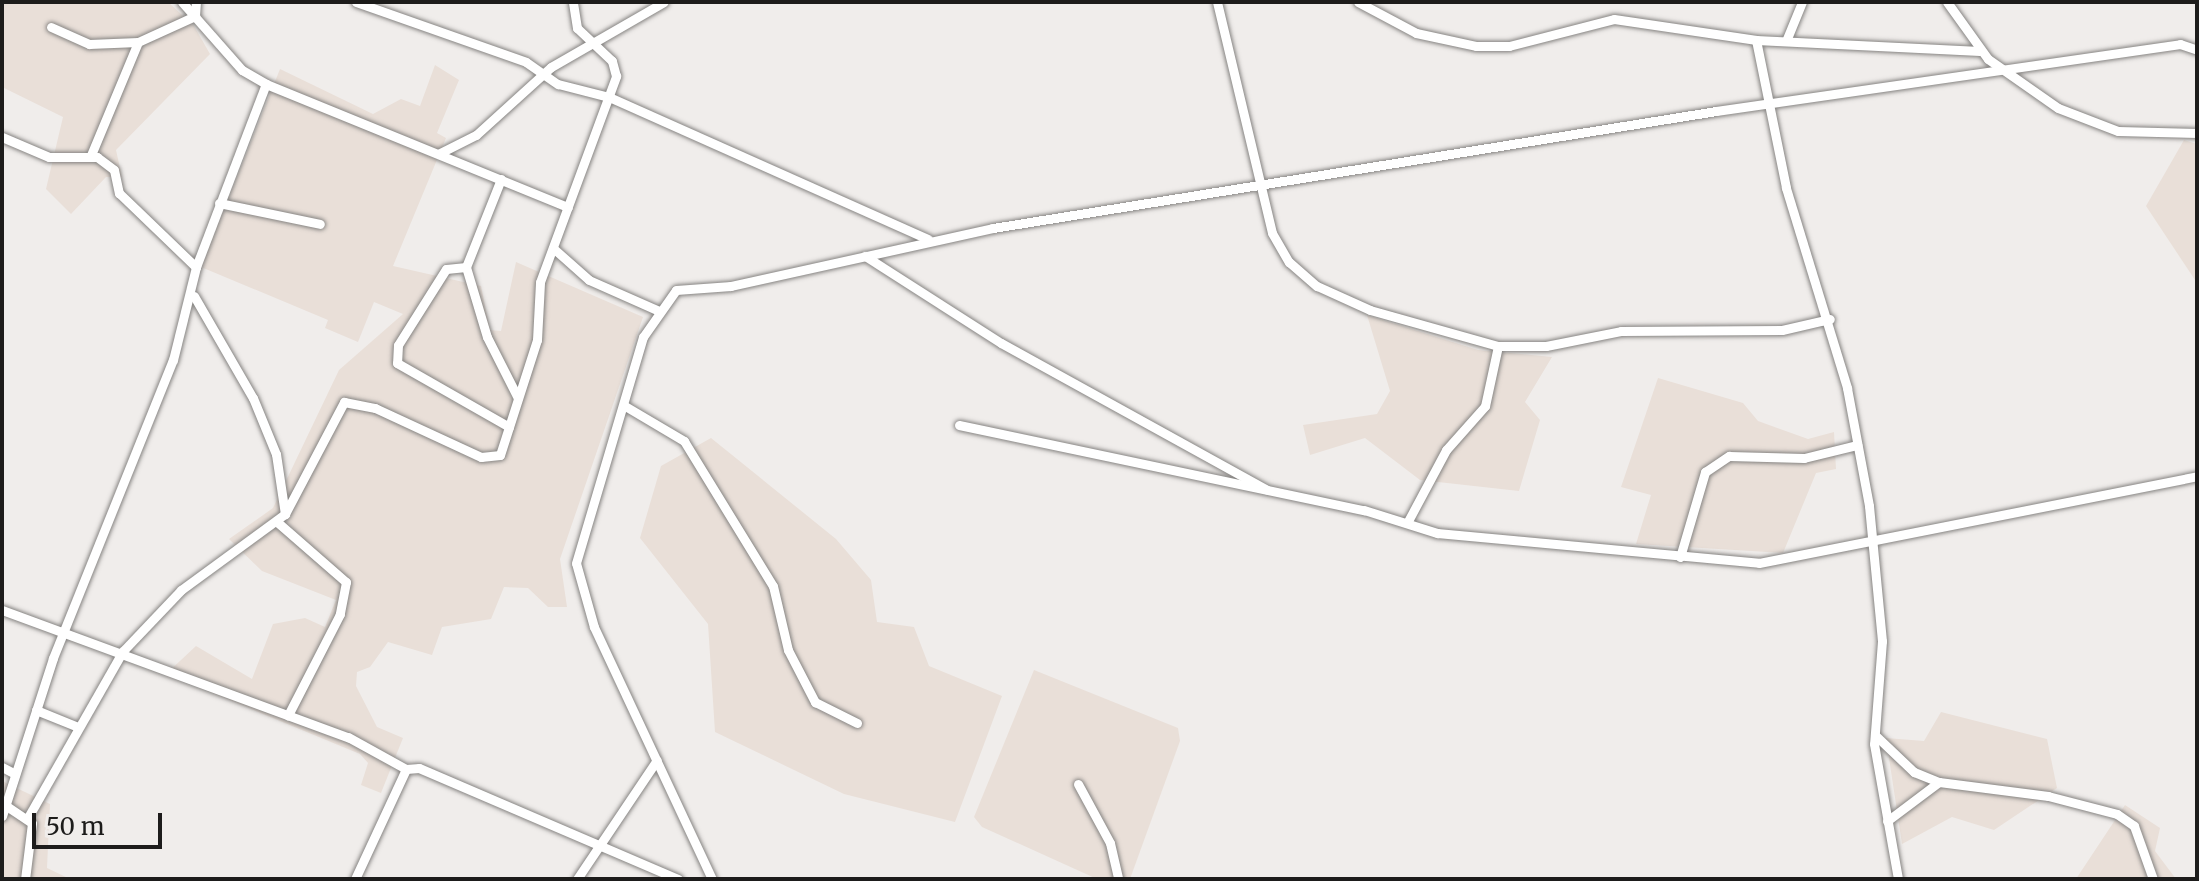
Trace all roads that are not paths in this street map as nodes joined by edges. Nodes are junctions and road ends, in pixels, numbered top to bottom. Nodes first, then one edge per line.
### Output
1 (182, 2) edge
2 (196, 2) edge
3 (356, 2) edge
4 (573, 2) edge
5 (664, 2) edge
6 (1217, 2) edge
7 (1358, 2) edge
8 (1802, 2) edge
9 (1947, 2) edge
10 (195, 16) junction
11 (51, 27) dead end
12 (1756, 40) junction
13 (1786, 41) junction
14 (138, 42) junction
15 (593, 43) junction
16 (2197, 50) edge
17 (1980, 51) junction
18 (2001, 70) junction
19 (543, 75) junction
20 (266, 84) junction
21 (609, 97) junction
22 (1774, 103) junction
23 (2197, 133) edge
24 (2, 137) edge
25 (440, 153) junction
26 (91, 155) junction
27 (501, 179) junction
28 (1257, 187) junction
29 (219, 203) junction
30 (568, 207) junction
31 (320, 224) dead end
32 (928, 239) junction
33 (553, 248) junction
34 (865, 256) junction
35 (196, 267) junction
36 (466, 267) junction
37 (194, 296) junction
38 (659, 311) junction
39 (1830, 319) junction
40 (1498, 346) junction
41 (518, 398) junction
42 (625, 406) junction
43 (959, 425) dead end
44 (509, 427) junction
45 (1857, 445) junction
46 (2197, 476) edge
47 (1269, 491) junction
48 (285, 514) junction
49 (276, 521) junction
50 (1407, 523) junction
51 (1874, 546) junction
52 (1680, 557) junction
53 (2, 610) edge
54 (65, 633) junction
55 (123, 651) junction
56 (36, 710) junction
57 (288, 715) junction
58 (857, 723) dead end
59 (78, 727) junction
60 (1875, 735) junction
61 (657, 760) junction
62 (2, 767) edge
63 (406, 769) junction
64 (15, 774) junction
65 (1939, 782) junction
66 (1078, 784) dead end
67 (5, 805) junction
68 (2, 816) edge
69 (27, 819) junction
70 (1887, 821) junction
71 (598, 844) junction
72 (25, 879) edge
73 (355, 879) edge
74 (577, 879) edge
75 (678, 879) edge
76 (712, 879) edge
77 (1118, 879) edge
78 (1898, 879) edge
79 (2153, 879) edge

1 - 10 lane
2 - 10 lane
3 - 19 lane
4 - 15 lane
5 - 15 lane
6 - 28 lane
7 - 12 lane
8 - 13 lane
9 - 17 lane
10 - 14 lane
10 - 20 lane
11 - 14 lane
12 - 13 lane
12 - 22 lane
13 - 17 lane
14 - 26 lane
15 - 19 lane
15 - 21 lane
16 - 18 lane
17 - 18 lane
18 - 22 lane
18 - 23 lane
19 - 21 lane
19 - 25 lane
20 - 25 lane
20 - 29 lane
21 - 30 lane
21 - 32 lane
22 - 28 lane
22 - 39 lane
24 - 26 lane
25 - 27 lane
26 - 35 lane
27 - 30 lane
27 - 36 lane
28 - 32 lane
28 - 40 lane
29 - 31 lane
29 - 35 lane
30 - 33 lane
32 - 34 lane
33 - 38 lane
33 - 41 lane
34 - 38 lane
34 - 47 lane
35 - 37 lane
36 - 41 lane
36 - 44 lane
37 - 48 lane
37 - 54 lane
38 - 42 lane
39 - 40 lane
39 - 45 lane
40 - 50 lane
41 - 44 lane
42 - 58 lane
42 - 61 lane
43 - 47 lane
44 - 48 lane
45 - 51 lane
45 - 52 lane
46 - 51 lane
47 - 50 lane
48 - 49 lane
49 - 55 lane
49 - 57 lane
50 - 52 lane
51 - 52 lane
51 - 60 lane
53 - 54 lane
54 - 55 lane
54 - 56 lane
55 - 57 lane
55 - 59 lane
56 - 59 lane
56 - 64 lane
57 - 63 lane
59 - 69 lane
60 - 65 lane
60 - 70 lane
61 - 71 lane
61 - 76 lane
62 - 64 lane
63 - 71 lane
63 - 73 lane
64 - 67 lane
65 - 70 lane
65 - 79 lane
66 - 77 lane
67 - 68 lane
67 - 69 lane
69 - 72 lane
70 - 78 lane
71 - 74 lane
71 - 75 lane

